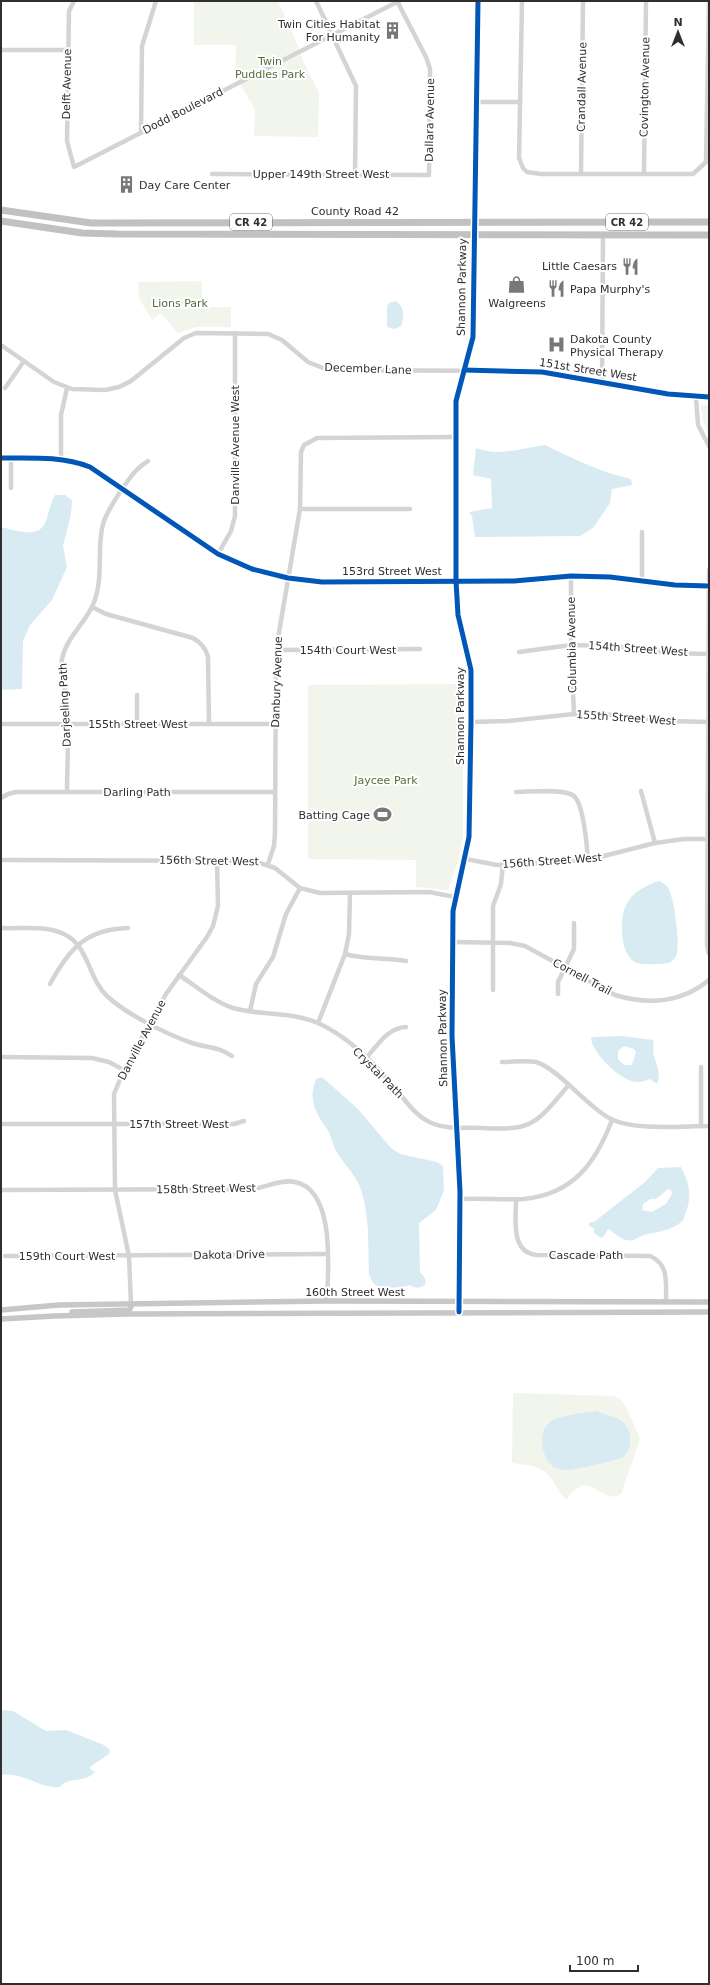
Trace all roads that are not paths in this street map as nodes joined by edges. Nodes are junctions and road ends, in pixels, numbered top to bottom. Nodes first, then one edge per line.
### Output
1 (74, 1) edge
2 (156, 1) edge
3 (316, 1) edge
4 (398, 1) edge
5 (478, 1) edge
6 (522, 1) edge
7 (583, 1) edge
8 (646, 1) edge
9 (709, 1) edge
10 (332, 35) junction
11 (1, 50) edge
12 (68, 50) junction
13 (476, 102) junction
14 (519, 102) junction
15 (141, 132) junction
16 (74, 167) joint
17 (212, 174) dead end
18 (355, 174) junction
19 (581, 174) junction
20 (644, 174) junction
21 (429, 175) joint
22 (1, 210) edge
23 (1, 221) edge
24 (474, 222) junction
25 (709, 222) edge
26 (474, 235) junction
27 (603, 235) junction
28 (709, 235) edge
29 (235, 333) junction
30 (1, 346) edge
31 (24, 361) junction
32 (464, 370) junction
33 (602, 383) junction
34 (4, 388) dead end
35 (67, 388) junction
36 (696, 397) junction
37 (709, 397) edge
38 (456, 438) junction
39 (709, 446) edge
40 (1, 458) edge
41 (11, 458) junction
42 (61, 459) junction
43 (148, 461) dead end
44 (11, 488) dead end
45 (123, 488) junction
46 (300, 509) junction
47 (410, 509) dead end
48 (642, 532) dead end
49 (218, 554) junction
50 (709, 570) edge
51 (571, 576) junction
52 (288, 578) junction
53 (456, 581) junction
54 (642, 581) junction
55 (708, 586) edge
56 (92, 607) junction
57 (571, 645) junction
58 (420, 649) dead end
59 (276, 650) junction
60 (519, 652) dead end
61 (708, 654) edge
62 (137, 695) dead end
63 (574, 714) junction
64 (471, 722) junction
65 (708, 722) edge
66 (1, 724) edge
67 (67, 724) junction
68 (137, 724) junction
69 (209, 724) junction
70 (275, 724) junction
71 (640, 791) dead end
72 (67, 792) junction
73 (275, 792) junction
74 (516, 792) dead end
75 (1, 798) edge
76 (708, 839) edge
77 (655, 843) junction
78 (466, 859) junction
79 (1, 860) edge
80 (217, 860) junction
81 (588, 860) junction
82 (268, 864) junction
83 (503, 864) junction
84 (300, 888) junction
85 (350, 893) junction
86 (455, 897) junction
87 (574, 923) dead end
88 (1, 928) edge
89 (128, 928) dead end
90 (453, 942) junction
91 (493, 942) junction
92 (78, 944) junction
93 (345, 954) junction
94 (709, 954) edge
95 (406, 961) dead end
96 (566, 968) junction
97 (179, 975) junction
98 (709, 980) edge
99 (50, 984) dead end
100 (493, 990) dead end
101 (558, 994) dead end
102 (250, 1012) junction
103 (318, 1023) junction
104 (150, 1024) junction
105 (406, 1027) dead end
106 (1, 1056) edge
107 (232, 1056) dead end
108 (366, 1058) junction
109 (502, 1062) dead end
110 (701, 1066) dead end
111 (124, 1070) junction
112 (568, 1086) junction
113 (612, 1120) junction
114 (244, 1122) dead end
115 (1, 1124) edge
116 (113, 1124) junction
117 (701, 1126) junction
118 (709, 1126) edge
119 (456, 1127) junction
120 (1, 1190) edge
121 (115, 1190) junction
122 (460, 1199) junction
123 (516, 1199) junction
124 (328, 1254) junction
125 (6, 1256) dead end
126 (129, 1256) junction
127 (327, 1301) junction
128 (666, 1301) junction
129 (460, 1302) junction
130 (709, 1302) edge
131 (131, 1304) junction
132 (1, 1310) edge
133 (459, 1312) junction
134 (709, 1312) edge
135 (58, 1315) junction
136 (1, 1319) edge

1 - 12 street, Delft Avenue
2 - 15 street
3 - 10 street
4 - 10 street, Dodd Boulevard
4 - 21 street, Dallara Avenue
5 - 13 street, Shannon Parkway
6 - 14 street
7 - 19 street, Crandall Avenue
8 - 20 street, Covington Avenue
9 - 20 street
10 - 15 street, Dodd Boulevard
10 - 18 street
11 - 12 street
12 - 16 street, Delft Avenue
13 - 14 street
13 - 24 street, Shannon Parkway
14 - 19 street
15 - 16 street, Dodd Boulevard
17 - 18 street, Upper 149th Street West
18 - 21 street, Upper 149th Street West
19 - 20 street
22 - 24 highway, County Road 42 / CR 42
23 - 26 highway, CR 42
24 - 25 highway, County Road 42 / CR 42
24 - 26 street, Shannon Parkway
26 - 27 highway, CR 42
26 - 32 street, Shannon Parkway
27 - 28 highway, CR 42
27 - 33 street
29 - 32 street, December Lane
29 - 35 street, December Lane
29 - 49 street, Danville Avenue West
30 - 31 street
31 - 34 street
31 - 35 street
32 - 33 street, 151st Street West
32 - 38 street, Shannon Parkway
33 - 36 street, 151st Street West
35 - 42 street
36 - 37 street, 151st Street West
36 - 39 street
38 - 46 street, Danbury Avenue
38 - 53 street, Shannon Parkway
40 - 41 street, 153rd Street West
41 - 42 street, 153rd Street West
41 - 44 street
42 - 45 street, 153rd Street West
43 - 45 street, Darjeeling Path
45 - 49 street, 153rd Street West
45 - 56 street, Darjeeling Path
46 - 47 street
46 - 52 street, Danbury Avenue
48 - 54 street
49 - 52 street, 153rd Street West
50 - 55 street
51 - 53 street, 153rd Street West
51 - 54 street, 153rd Street West
51 - 57 street, Columbia Avenue
52 - 53 street, 153rd Street West
52 - 59 street, Danbury Avenue
53 - 64 street, Shannon Parkway
54 - 55 street, 153rd Street West
55 - 61 street
56 - 67 street, Darjeeling Path
56 - 69 street
57 - 60 street, 154th Street West
57 - 61 street, 154th Street West
57 - 63 street, Columbia Avenue
58 - 59 street, 154th Court West
59 - 70 street, Danbury Avenue
61 - 65 street
62 - 68 street
63 - 64 street, 155th Street West
63 - 65 street, 155th Street West
64 - 78 street, Shannon Parkway
65 - 76 street
66 - 67 street, 155th Street West
67 - 68 street, 155th Street West
67 - 72 street, Darjeeling Path
68 - 69 street, 155th Street West
69 - 70 street, 155th Street West
70 - 73 street, Danbury Avenue
71 - 77 street
72 - 73 street, Darling Path
72 - 75 street, Darling Path
73 - 82 street, Danbury Avenue
74 - 81 street
76 - 77 street, 156th Street West
76 - 94 street
77 - 81 street, 156th Street West
78 - 83 street, 156th Street West
78 - 86 street, Shannon Parkway
79 - 80 street, 156th Street West
80 - 82 street, 156th Street West
80 - 97 street, Danville Avenue
81 - 83 street, 156th Street West
82 - 84 street, 156th Street West
83 - 91 street
84 - 85 street, 156th Street West
84 - 102 street
85 - 86 street, 156th Street West
85 - 93 street
86 - 90 street, Shannon Parkway
87 - 96 street
88 - 92 street
89 - 92 street
90 - 91 street, Cornell Trail
90 - 119 street, Shannon Parkway
91 - 96 street, Cornell Trail
91 - 100 street
92 - 99 street
92 - 104 street
93 - 95 street
93 - 103 street
96 - 98 street, Cornell Trail
96 - 101 street
97 - 102 street, Crystal Path
97 - 104 street, Danville Avenue
102 - 103 street, Crystal Path
103 - 108 street, Crystal Path
104 - 107 street
104 - 111 street, Danville Avenue
105 - 108 street
106 - 111 street
108 - 119 street, Crystal Path
109 - 112 street
110 - 117 street
111 - 116 street, Danville Avenue
112 - 113 street
112 - 119 street, Crystal Path
113 - 117 street
113 - 123 street
114 - 116 street, 157th Street West
115 - 116 street, 157th Street West
116 - 121 street, Danville Avenue
117 - 118 street
119 - 122 street, Shannon Parkway
120 - 121 street, 158th Street West
121 - 124 street, 158th Street West
121 - 126 street, Danville Avenue
122 - 123 street
122 - 129 street, Shannon Parkway
123 - 128 street, Cascade Path
124 - 126 street, Dakota Drive
124 - 127 street
125 - 126 street, 159th Court West
126 - 131 street, Danville Avenue
127 - 129 main road, 160th Street West
127 - 131 main road, 160th Street West
128 - 129 main road, 160th Street West
128 - 130 main road, 160th Street West
129 - 133 street, Shannon Parkway
131 - 132 main road, 160th Street West
131 - 135 main road
133 - 134 main road, 160th Street West
133 - 135 main road, 160th Street West
135 - 136 main road, 160th Street West

